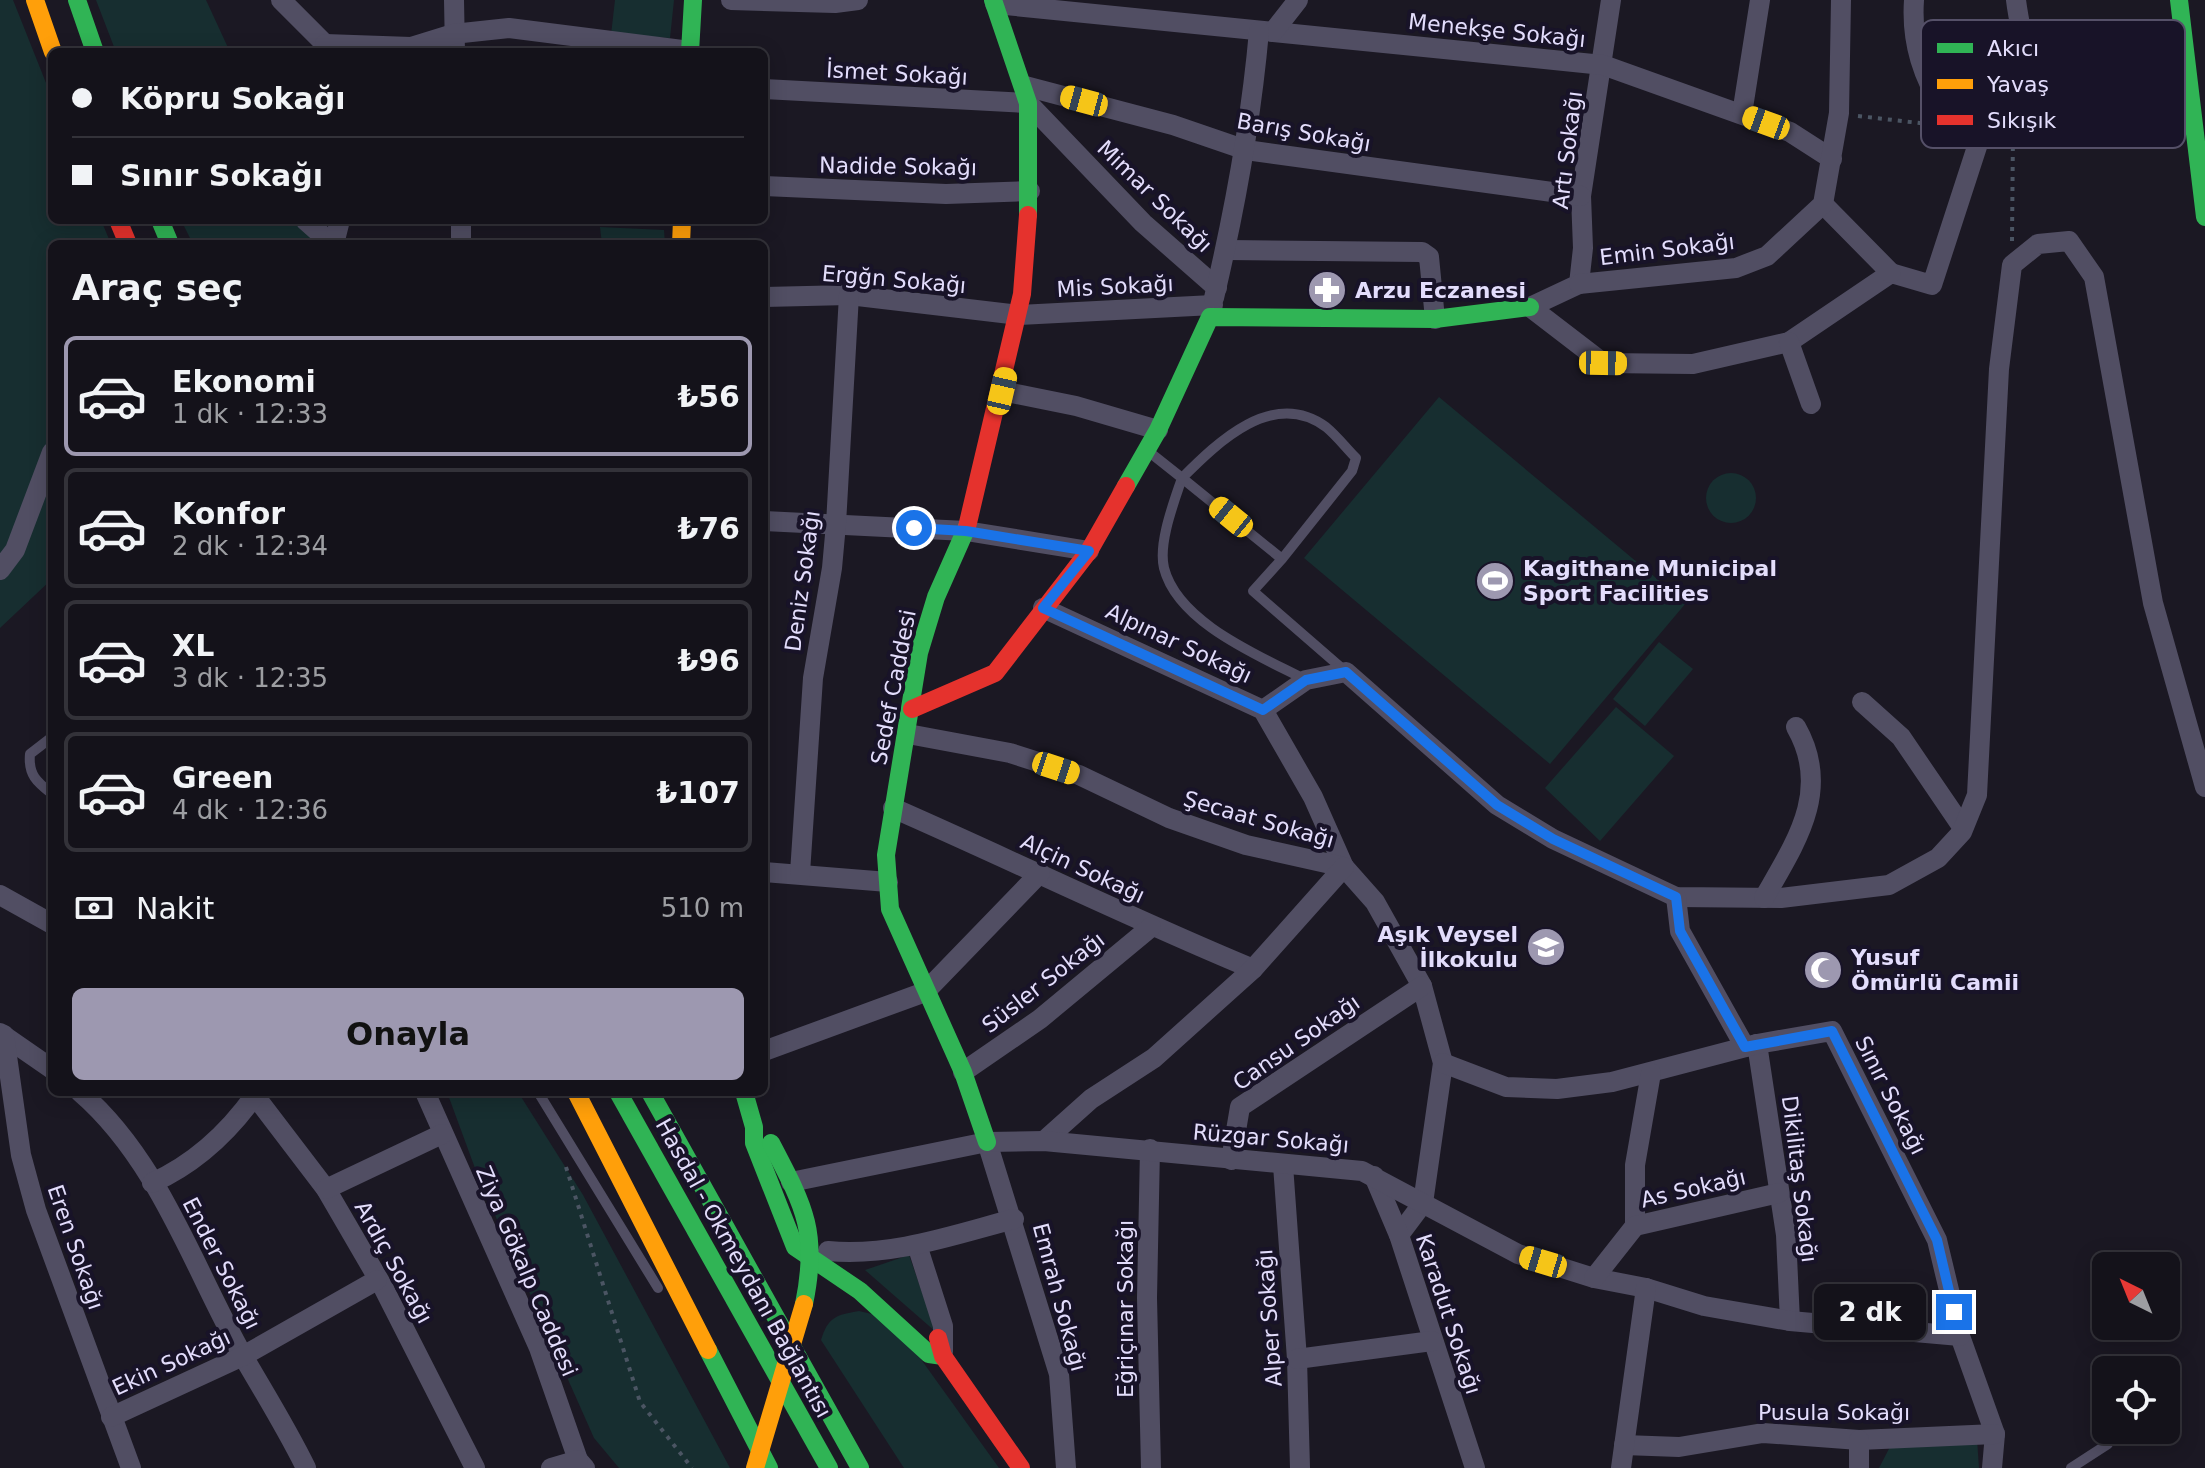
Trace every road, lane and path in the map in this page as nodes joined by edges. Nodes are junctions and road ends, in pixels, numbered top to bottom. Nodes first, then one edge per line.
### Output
1 (35, 0) edge
2 (77, 0) edge
3 (281, 0) edge
4 (454, 0) edge
5 (693, 0) edge
6 (731, 0) edge
7 (858, 0) edge
8 (1298, 0) edge
9 (1611, 0) edge
10 (1760, 0) edge
11 (1841, 0) edge
12 (1914, 0) edge
13 (2016, 0) edge
14 (2179, 0) edge
15 (994, 2) edge
16 (2018, 20) edge
17 (2181, 20) edge
18 (1266, 31) junction
19 (454, 43) edge
20 (52, 48) edge
21 (94, 48) edge
22 (329, 48) edge
23 (660, 48) edge
24 (690, 48) edge
25 (2185, 50) edge
26 (1921, 62) edge
27 (1603, 65) junction
28 (768, 89) edge
29 (1026, 94) junction
30 (1839, 113) junction
31 (1742, 114) junction
32 (1921, 123) edge
33 (1977, 148) edge
34 (2014, 148) edge
35 (1246, 150) junction
36 (1832, 159) junction
37 (768, 186) edge
38 (1030, 191) junction
39 (1581, 196) junction
40 (1823, 204) junction
41 (2205, 217) edge
42 (310, 224) edge
43 (328, 240) edge
44 (1228, 250) junction
45 (2012, 265) junction
46 (1891, 273) junction
47 (1579, 284) junction
48 (849, 295) junction
49 (768, 297) edge
50 (1213, 303) junction
51 (1530, 307) junction
52 (1019, 315) junction
53 (1435, 319) junction
54 (1789, 342) junction
55 (1002, 391) junction
56 (1811, 404) dead end
57 (1158, 430) junction
58 (1147, 450) junction
59 (48, 463) edge
60 (1182, 478) junction
61 (768, 521) edge
62 (836, 524) junction
63 (966, 531) junction
64 (1089, 551) junction
65 (1282, 559) junction
66 (0, 570) edge
67 (1043, 608) junction
68 (1346, 672) junction
69 (1306, 680) junction
70 (1862, 702) dead end
71 (912, 709) junction
72 (1263, 710) junction
73 (1796, 727) dead end
74 (908, 734) junction
75 (48, 740) edge
76 (2205, 787) edge
77 (48, 791) edge
78 (893, 808) junction
79 (1963, 828) junction
80 (1344, 867) junction
81 (768, 872) edge
82 (800, 873) junction
83 (1040, 873) junction
84 (888, 882) junction
85 (0, 895) edge
86 (1676, 897) junction
87 (1764, 898) junction
88 (48, 922) edge
89 (1151, 927) junction
90 (1253, 969) junction
91 (1422, 986) junction
92 (925, 992) junction
93 (2, 1034) edge
94 (1751, 1046) junction
95 (768, 1050) edge
96 (1443, 1063) junction
97 (48, 1066) edge
98 (963, 1072) junction
99 (1651, 1073) junction
100 (84, 1096) edge
101 (252, 1096) edge
102 (255, 1096) edge
103 (427, 1096) edge
104 (540, 1096) edge
105 (578, 1096) edge
106 (620, 1096) edge
107 (652, 1096) edge
108 (745, 1096) edge
109 (754, 1127) junction
110 (442, 1134) junction
111 (564, 1137) junction
112 (1044, 1141) junction
113 (987, 1142) junction
114 (1150, 1149) junction
115 (1231, 1160) junction
116 (1283, 1165) junction
117 (1374, 1176) junction
118 (791, 1182) junction
119 (152, 1183) junction
120 (326, 1189) junction
121 (1779, 1193) junction
122 (1423, 1203) junction
123 (1014, 1219) junction
124 (1635, 1226) junction
125 (1399, 1235) junction
126 (917, 1245) junction
127 (820, 1256) junction
128 (1594, 1278) junction
129 (377, 1280) junction
130 (1646, 1288) junction
131 (860, 1291) junction
132 (665, 1297) dead end
133 (804, 1304) junction
134 (672, 1307) dead end
135 (1790, 1321) junction
136 (1960, 1336) junction
137 (702, 1339) junction
138 (1432, 1341) junction
139 (243, 1356) junction
140 (943, 1356) junction
141 (1297, 1359) junction
142 (831, 1409) junction
143 (111, 1417) junction
144 (1995, 1434) junction
145 (1859, 1440) junction
146 (2108, 1444) dead end
147 (1624, 1445) junction
148 (582, 1464) edge
149 (131, 1468) edge
150 (306, 1468) edge
151 (475, 1468) edge
152 (551, 1468) edge
153 (692, 1468) edge
154 (755, 1468) edge
155 (769, 1468) edge
156 (829, 1468) edge
157 (860, 1468) edge
158 (877, 1468) edge
159 (1021, 1468) edge
160 (1066, 1468) edge
161 (1151, 1468) edge
162 (1300, 1468) edge
163 (1475, 1468) edge
164 (1621, 1468) edge
165 (1859, 1468) edge
166 (1992, 1468) edge
167 (2071, 1468) edge

1 - 20 main road
2 - 21 main road
3 - 22 street
4 - 19 street
5 - 24 main road
6 - 7 street
8 - 18 street
9 - 27 street, Artı Sokağı
10 - 31 street
11 - 30 street
12 - 26 street
13 - 16 street
14 - 17 main road
15 - 18 street, Menekşe Sokağı
15 - 29 main road, Sedef Caddesi
18 - 27 street, Menekşe Sokağı
18 - 35 street
19 - 22 street
19 - 23 street
25 - 41 main road
27 - 31 street, Menekşe Sokağı
27 - 39 street, Artı Sokağı
28 - 29 street, İsmet Sokağı
29 - 35 street, Barış Sokağı
29 - 38 main road, Sedef Caddesi
29 - 50 street, Mimar Sokağı
30 - 32 path
30 - 36 street
31 - 36 street, Menekşe Sokağı
33 - 46 street
34 - 45 path
35 - 39 street, Barış Sokağı
35 - 44 street
36 - 40 street
37 - 38 street, Nadide Sokağı
38 - 52 main road, Sedef Caddesi
39 - 47 street, Artı Sokağı
40 - 46 street
40 - 47 street, Emin Sokağı
42 - 43 street
44 - 50 street
44 - 53 street
45 - 76 street
45 - 79 street
46 - 54 street
47 - 51 street
48 - 49 street, Ergğn Sokağı
48 - 52 street, Ergğn Sokağı
48 - 62 street, Deniz Sokağı
50 - 52 street, Mis Sokağı
50 - 53 main road
50 - 57 main road
51 - 53 main road
51 - 54 street
52 - 55 main road, Sedef Caddesi
54 - 56 street
55 - 57 street
55 - 63 main road, Sedef Caddesi
57 - 58 main road
58 - 60 lane
58 - 64 main road
59 - 66 street
60 - 65 lane
60 - 65 lane
60 - 69 lane
61 - 62 street
62 - 63 street
62 - 82 street, Deniz Sokağı
63 - 64 street
63 - 71 main road, Sedef Caddesi
64 - 67 main road
65 - 68 lane
67 - 71 main road
67 - 72 street, Alpınar Sokağı
68 - 69 street
68 - 86 street
69 - 72 street
70 - 79 street
71 - 74 main road, Sedef Caddesi
72 - 80 street, Alpınar Sokağı
73 - 87 street
74 - 78 main road, Sedef Caddesi
74 - 80 street, Şecaat Sokağı
75 - 77 lane
78 - 83 street, Alçin Sokağı
78 - 84 main road, Sedef Caddesi
79 - 87 street
80 - 90 street
80 - 91 street, Şecaat Sokağı
81 - 82 street
82 - 84 street
83 - 89 street, Alçin Sokağı
83 - 92 street
84 - 92 main road, Sedef Caddesi
85 - 88 street
86 - 87 street
86 - 94 street
89 - 90 street, Alçin Sokağı
89 - 98 street, Süsler Sokağı
90 - 112 street
91 - 96 street, Şecaat Sokağı
91 - 115 street, Cansu Sokağı
92 - 95 street
92 - 98 main road, Sedef Caddesi
93 - 97 street
93 - 143 street, Eren Sokağı
94 - 99 street, Sınır Sokağı
94 - 121 street, Dikilitaş Sokağı
94 - 136 street, Sınır Sokağı
96 - 99 street, Sınır Sokağı
96 - 122 street, Şecaat Sokağı
98 - 113 main road, Sedef Caddesi
99 - 124 street
100 - 119 street, Ender Sokağı
101 - 119 street
102 - 120 street, Ardıç Sokağı
103 - 110 street, Ziya Gökalp Caddesi
104 - 111 lane
105 - 137 main road
106 - 156 main road, Hasdal - Okmeydanı Bağlantısı
107 - 142 main road
108 - 109 main road
109 - 118 main road
109 - 127 main road
110 - 120 street
110 - 148 street, Ziya Gökalp Caddesi
111 - 132 lane
111 - 153 path
112 - 113 street, Rüzgar Sokağı
112 - 114 street, Rüzgar Sokağı
113 - 118 street, Rüzgar Sokağı
113 - 123 street, Emrah Sokağı
114 - 115 street, Rüzgar Sokağı
114 - 161 street, Eğriçınar Sokağı
115 - 116 street, Rüzgar Sokağı
116 - 117 street, Rüzgar Sokağı
116 - 141 street, Alper Sokağı
117 - 122 street, Rüzgar Sokağı
117 - 125 street, Karadut Sokağı
118 - 127 main road
119 - 139 street, Ender Sokağı
120 - 129 street, Ardıç Sokağı
121 - 124 street, As Sokağı
121 - 135 street, Dikilitaş Sokağı
122 - 125 street
122 - 128 street, Rüzgar Sokağı
123 - 126 street
123 - 160 street, Emrah Sokağı
124 - 128 street, As Sokağı
125 - 138 street, Karadut Sokağı
126 - 127 street
126 - 140 street
127 - 131 main road
127 - 133 main road
127 - 140 main road
128 - 130 street, Rüzgar Sokağı
129 - 139 street, Ekin Sokağı
129 - 151 street, Ardıç Sokağı
130 - 135 street, Rüzgar Sokağı
130 - 147 street
131 - 133 main road
131 - 140 main road
133 - 154 main road, bridge
134 - 137 lane
135 - 136 street, Rüzgar Sokağı
136 - 144 street, Sınır Sokağı
137 - 155 main road
138 - 141 street
138 - 163 street, Karadut Sokağı
139 - 143 street, Ekin Sokağı
139 - 150 street, Ender Sokağı
140 - 159 main road
141 - 162 street, Alper Sokağı
142 - 157 main road
142 - 158 main road
143 - 149 street, Eren Sokağı
144 - 145 street, Pusula Sokağı
144 - 166 street, Sınır Sokağı
145 - 147 street, Pusula Sokağı
145 - 165 street
146 - 167 lane
147 - 164 street
148 - 152 street

